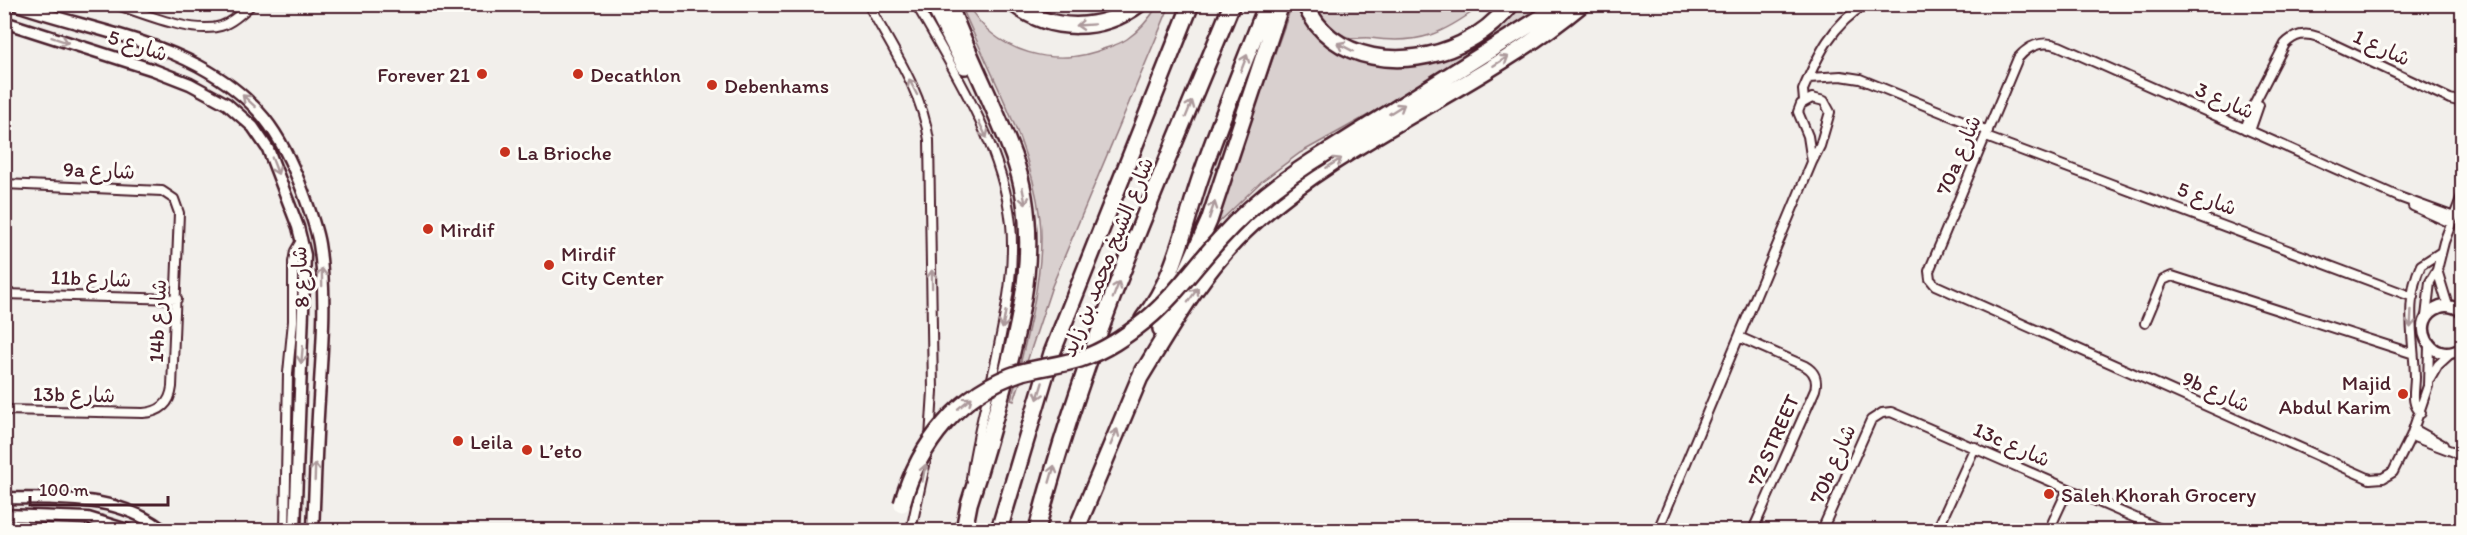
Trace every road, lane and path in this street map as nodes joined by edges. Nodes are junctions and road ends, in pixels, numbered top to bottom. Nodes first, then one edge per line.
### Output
1 (12, 4) edge
2 (114, 4) edge
3 (252, 4) edge
4 (868, 4) edge
5 (916, 4) edge
6 (933, 4) edge
7 (949, 4) edge
8 (1014, 4) edge
9 (1138, 4) edge
10 (1191, 4) edge
11 (1232, 4) edge
12 (1267, 4) edge
13 (1281, 4) edge
14 (1305, 4) edge
15 (1511, 4) edge
16 (1563, 4) edge
17 (1582, 4) edge
18 (1866, 4) edge
19 (4, 14) edge
20 (4, 22) edge
21 (2035, 45) joint
22 (199, 66) joint
23 (1809, 78) junction
24 (190, 84) joint
25 (2450, 99) junction
26 (1804, 101) junction
27 (2463, 102) edge
28 (2463, 107) edge
29 (995, 114) junction
30 (2247, 130) junction
31 (1987, 134) junction
32 (1812, 162) junction
33 (4, 184) edge
34 (2463, 196) edge
35 (178, 213) joint
36 (2452, 220) junction
37 (302, 239) junction
38 (2441, 252) junction
39 (2437, 270) junction
40 (1935, 285) joint
41 (4, 294) edge
42 (2413, 297) junction
43 (177, 299) junction
44 (2448, 306) junction
45 (2463, 311) edge
46 (2426, 320) junction
47 (2145, 323) dead end
48 (1134, 329) junction
49 (1739, 338) junction
50 (2429, 345) junction
51 (2463, 348) edge
52 (2411, 353) junction
53 (2451, 353) junction
54 (1138, 379) junction
55 (2429, 380) junction
56 (4, 410) edge
57 (143, 413) joint
58 (2421, 413) junction
59 (1878, 415) joint
60 (2413, 432) junction
61 (1975, 447) junction
62 (2463, 455) edge
63 (2068, 489) junction
64 (4, 498) edge
65 (902, 504) dead end
66 (969, 504) junction
67 (4, 516) edge
68 (2143, 527) edge
69 (127, 531) edge
70 (163, 531) edge
71 (285, 531) edge
72 (296, 531) edge
73 (313, 531) edge
74 (911, 531) edge
75 (964, 531) edge
76 (999, 531) edge
77 (1037, 531) edge
78 (1076, 531) edge
79 (1658, 531) edge
80 (1753, 531) edge
81 (1822, 531) edge
82 (1938, 531) edge
83 (2049, 531) edge
84 (2163, 531) edge

1 - 19 street
1 - 22 street, شارع 5
2 - 3 street
74 -> 4 street
5 -> 66 street
6 - 29 highway
7 - 29 highway
9 -> 8 highway
10 -> 76 highway, شارع الشيخ محمد بن زايد
77 -> 11 highway, شارع الشيخ محمد بن زايد
48 -> 12 highway, bridge
54 -> 13 highway
15 -> 14 highway
48 -> 16 highway, bridge
54 -> 17 highway
18 - 23 street
20 -> 24 street, شارع 5
21 - 30 street, شارع 3
21 - 31 street, 70a شارع
73 -> 22 street, شارع 8
23 - 26 street
23 - 31 street, شارع 5
24 -> 37 street, شارع 8
25 - 27 street, شارع 1
25 - 28 street, شارع 1
25 - 30 street, شارع 1
26 - 32 street
26 - 32 street
29 -> 66 highway
30 - 36 street, شارع 3
31 - 40 street, 70a شارع
31 - 42 street, شارع 5
32 - 49 street
33 - 35 street, 9a شارع
34 - 36 street
35 - 43 street, 14b شارع
36 - 38 street
37 - 71 street
37 -> 72 street, شارع 8
38 - 39 street
38 - 42 street
39 - 44 street
39 - 46 street
40 - 60 street, 9b شارع
41 - 43 street, 11b شارع
42 -> 52 street
43 - 57 street, 14b شارع
44 - 45 street
44 - 46 street
46 - 50 street
47 - 52 street
65 -> 48 highway, bridge
49 - 79 street
49 - 80 street, 72 STREET
50 - 53 street
50 - 55 street, 9b شارع
51 - 53 street
52 - 58 street
53 - 55 street, 9b شارع
78 -> 54 highway
55 - 58 street, 9b شارع
56 - 57 street, 13b شارع
58 - 60 street, 9b شارع
59 - 61 street, 13c شارع
59 - 81 street, 70b شارع
60 - 62 street
61 - 63 street, 13c شارع
61 - 82 street
63 - 68 street, 13c شارع
63 - 83 street
64 - 70 street
66 - 75 highway
67 - 69 street
68 - 84 street, 13c شارع

